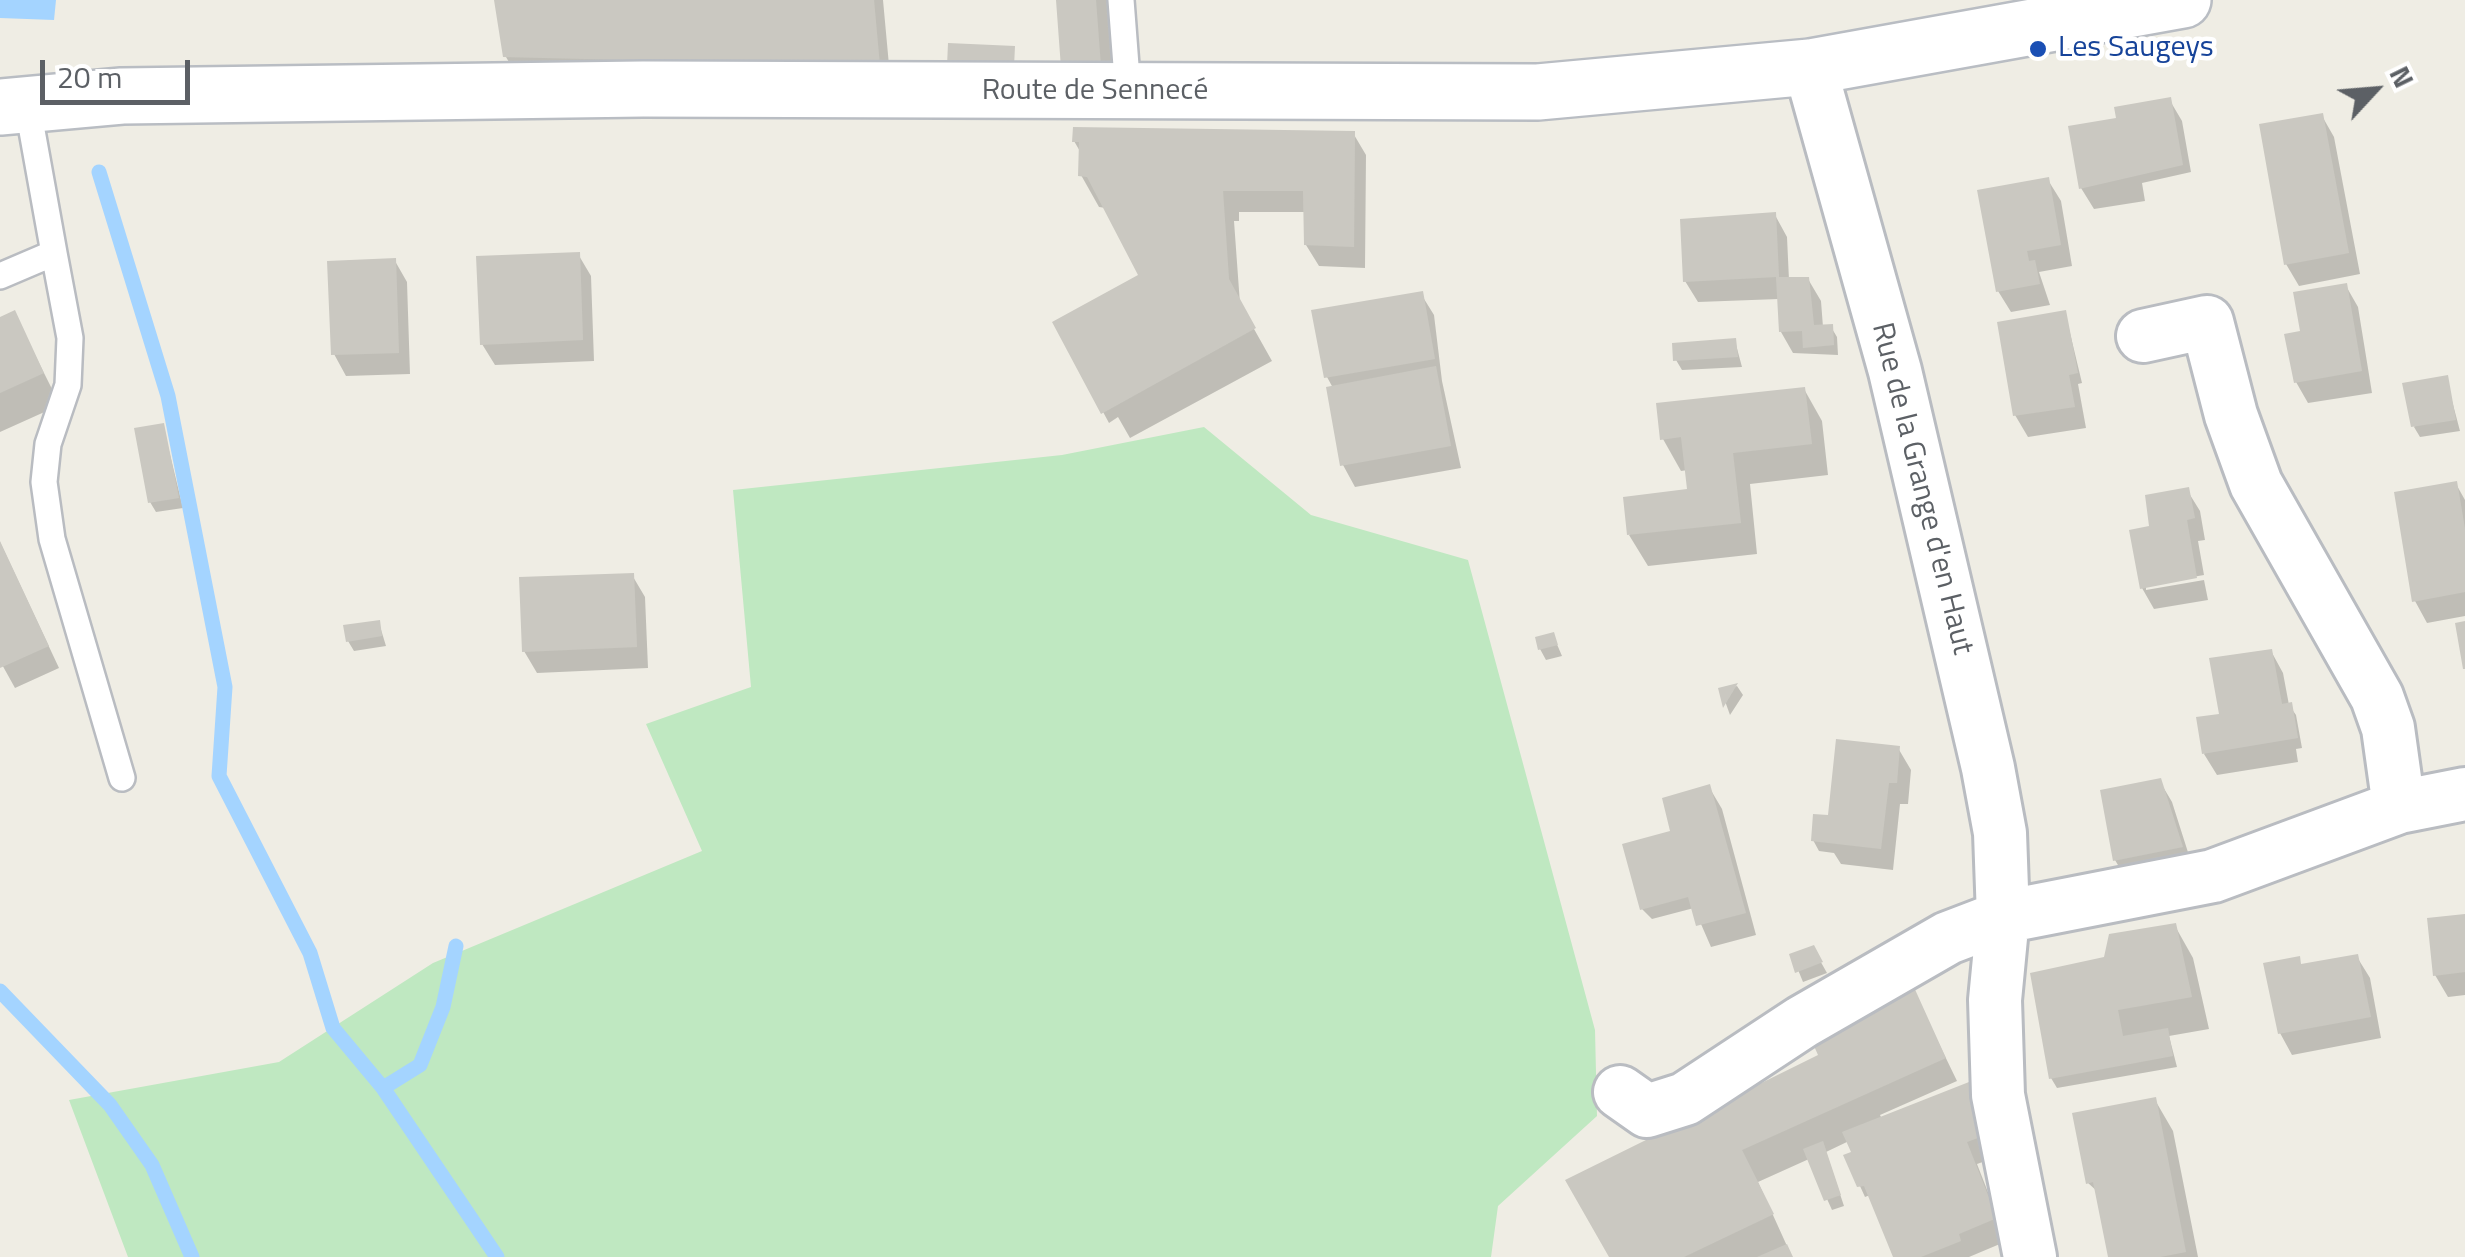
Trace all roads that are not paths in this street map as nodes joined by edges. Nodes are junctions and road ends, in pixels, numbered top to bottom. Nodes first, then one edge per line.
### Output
1 (1121, 0) edge
2 (2183, 0) edge
3 (1810, 67) junction
4 (1128, 92) junction
5 (13, 105) edge
6 (54, 253) junction
7 (0, 276) edge
8 (2142, 336) dead end
9 (122, 778) dead end
10 (2465, 794) edge
11 (2399, 807) junction
12 (2003, 917) junction
13 (1620, 1092) dead end
14 (2030, 1257) edge

1 - 4 lane
2 - 3 street, Route de Sennecé
3 - 4 street, Route de Sennecé
3 - 12 street, Rue de la Grange d'en Haut
4 - 5 street, Route de Sennecé
5 - 6 lane
6 - 7 lane
6 - 9 lane
8 - 11 street
10 - 11 street
11 - 12 street
12 - 13 street
12 - 14 street, Rue de la Grange d'en Haut

